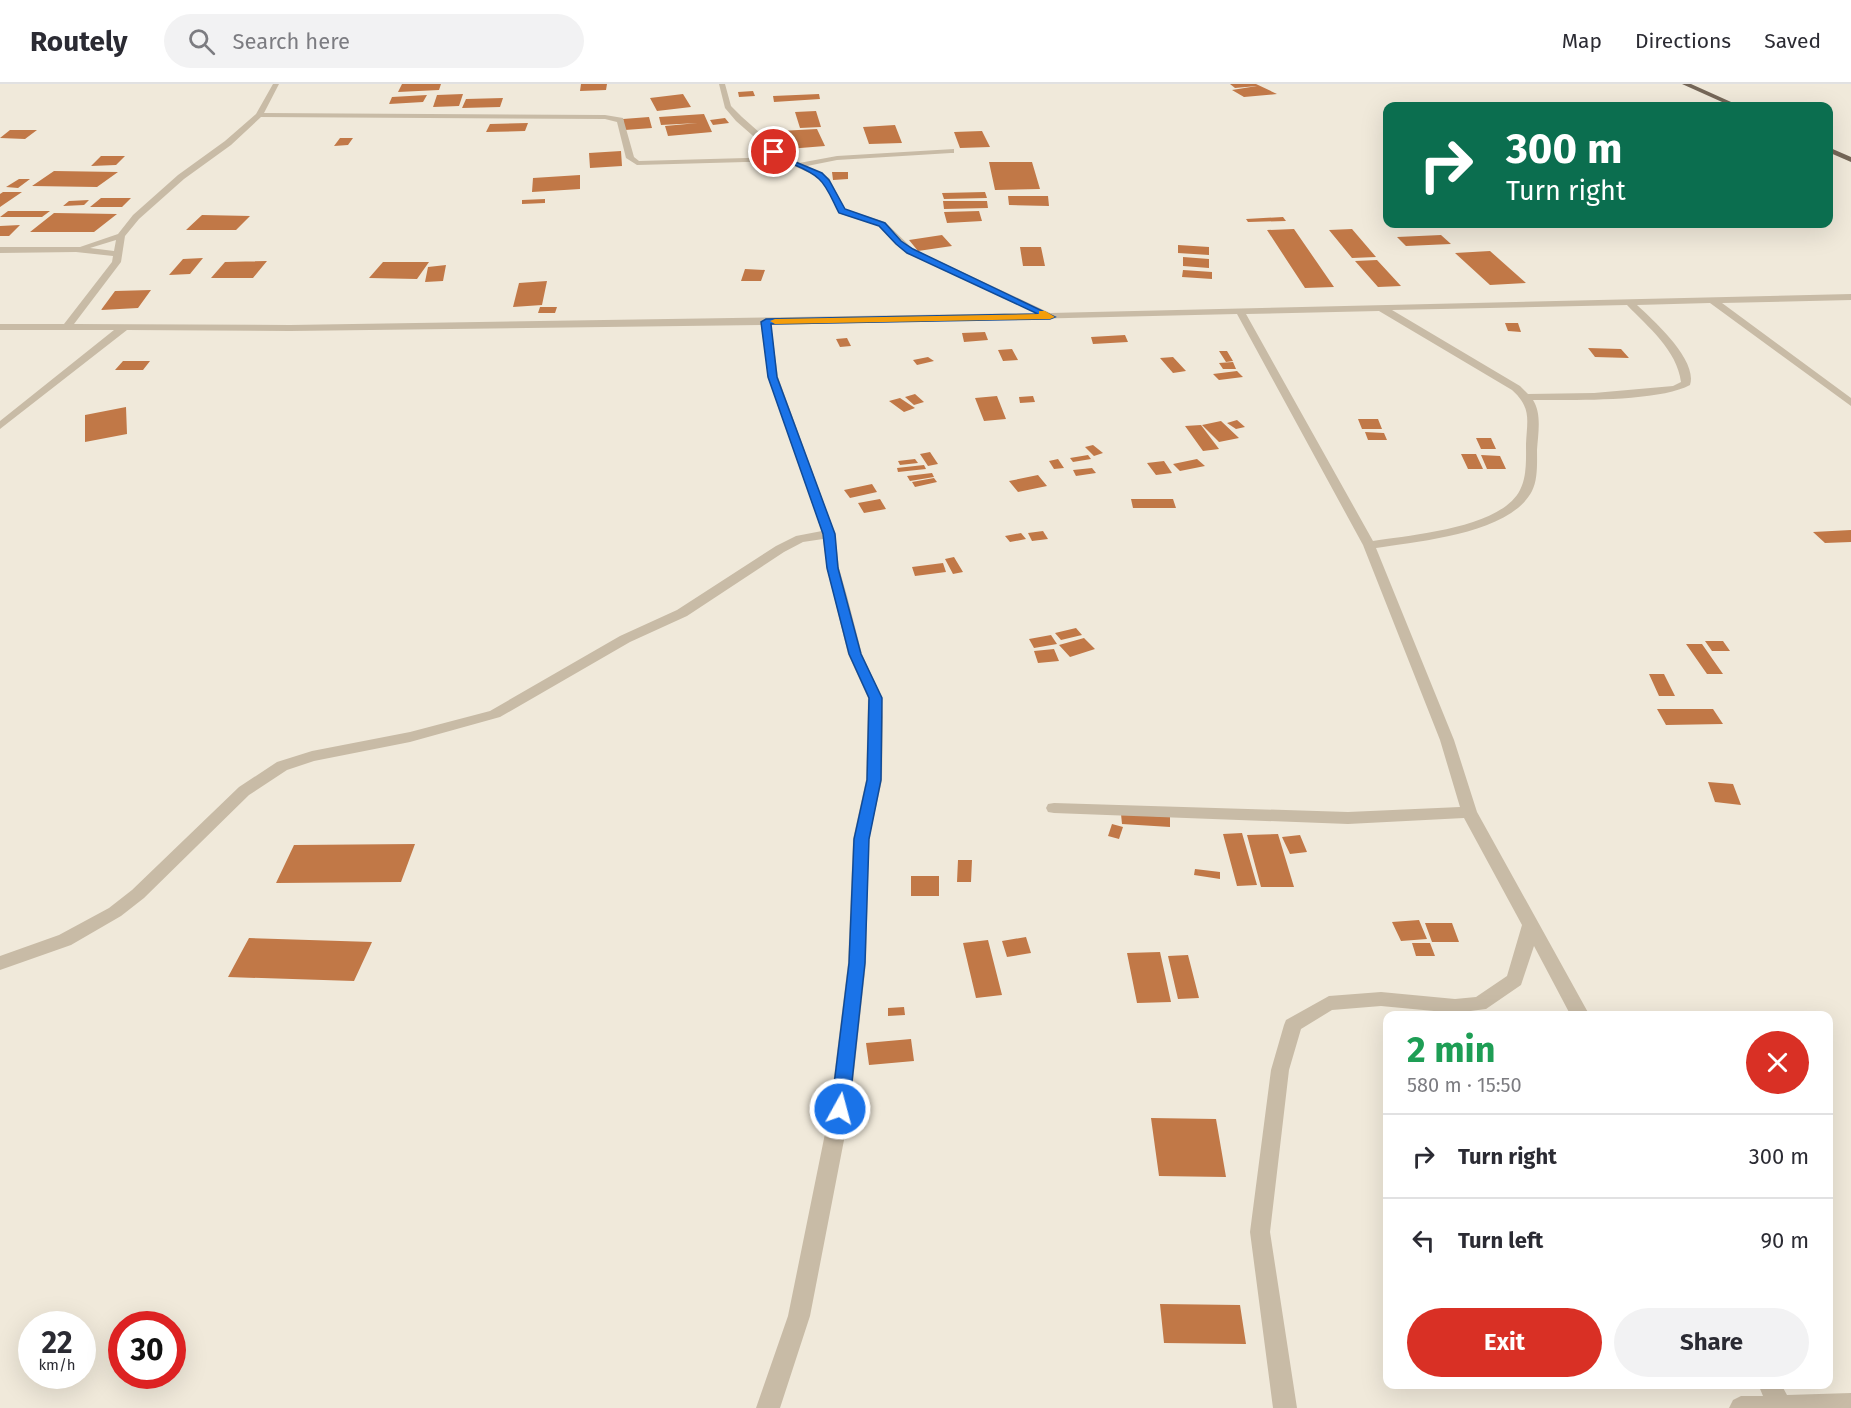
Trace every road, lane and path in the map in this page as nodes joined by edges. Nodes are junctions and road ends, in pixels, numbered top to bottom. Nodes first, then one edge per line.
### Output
1 (276, 84) edge
2 (722, 84) edge
3 (1685, 84) edge
4 (1727, 102) edge
5 (259, 115) junction
6 (951, 151) dead end
7 (1833, 151) edge
8 (784, 159) junction
9 (1851, 160) edge
10 (799, 165) junction
11 (121, 236) junction
12 (76, 249) junction
13 (0, 250) edge
14 (119, 254) junction
15 (1851, 297) edge
16 (1712, 300) junction
17 (1629, 302) junction
18 (1380, 307) junction
19 (1240, 311) junction
20 (1050, 317) junction
21 (766, 322) junction
22 (68, 326) junction
23 (126, 326) junction
24 (0, 327) edge
25 (1527, 397) junction
26 (1851, 403) edge
27 (0, 426) edge
28 (829, 534) junction
29 (1369, 545) junction
30 (1054, 808) dead end
31 (1469, 812) junction
32 (1531, 925) junction
33 (0, 963) edge
34 (1578, 1011) edge
35 (1771, 1389) edge
36 (1851, 1405) edge
37 (768, 1408) edge
38 (1285, 1408) edge
39 (1741, 1408) edge
40 (1780, 1408) edge

1 - 5 street
2 - 8 street
3 - 4 main road
5 - 8 street
5 - 11 street
6 - 10 street
7 - 9 main road
8 - 10 street
10 - 20 street
11 - 12 street
11 - 14 street
12 - 13 street
12 - 14 street
14 - 22 street
15 - 16 street
16 - 17 street
16 - 26 street
17 - 18 street
17 - 25 street
18 - 19 street
18 - 25 street
19 - 20 street
19 - 29 street
20 - 21 street
21 - 23 street
21 - 28 street
22 - 23 street
22 - 24 street
23 - 27 street
25 - 29 street
28 - 33 street
28 - 37 street
29 - 31 street
30 - 31 street
31 - 32 street
32 - 34 street
32 - 38 street
35 - 40 street
36 - 40 street
39 - 40 street

